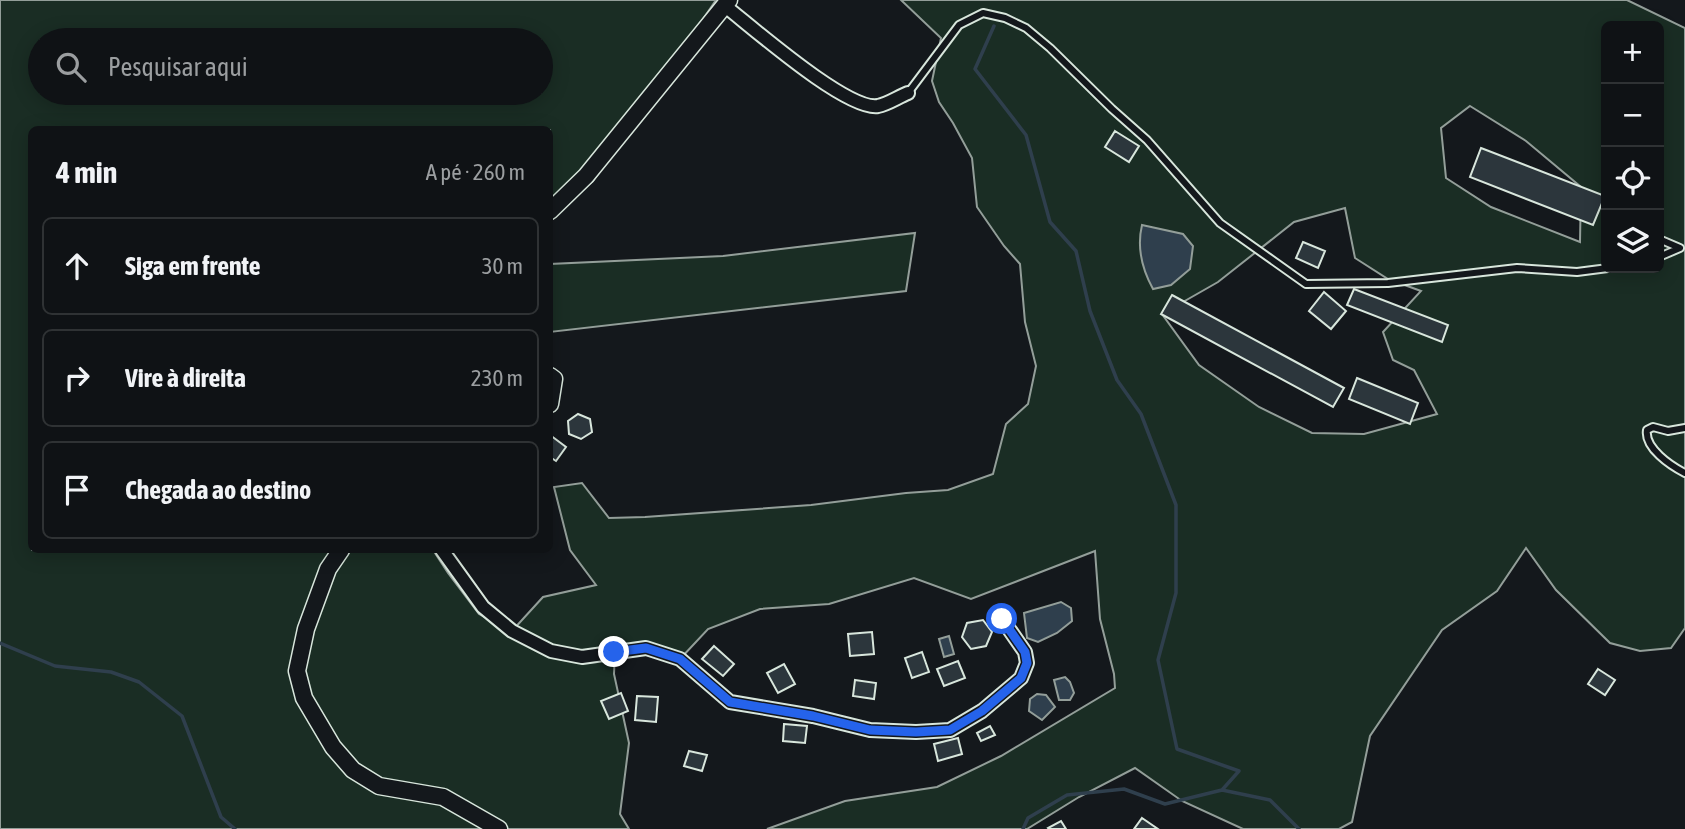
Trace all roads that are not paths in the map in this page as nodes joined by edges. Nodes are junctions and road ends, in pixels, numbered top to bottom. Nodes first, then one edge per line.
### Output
1 (727, 3) edge
2 (908, 93) joint
3 (553, 208) edge
4 (1664, 242) edge
5 (1683, 249) edge
6 (1664, 255) edge
7 (1601, 269) edge
8 (1685, 428) edge
9 (1685, 473) edge
10 (339, 553) edge
11 (444, 553) edge
12 (1002, 619) dead end
13 (499, 829) edge

1 - 2 street
1 - 3 street
2 - 7 lane
4 - 5 lane
5 - 6 lane
8 - 9 lane
10 - 13 street
11 - 12 street

